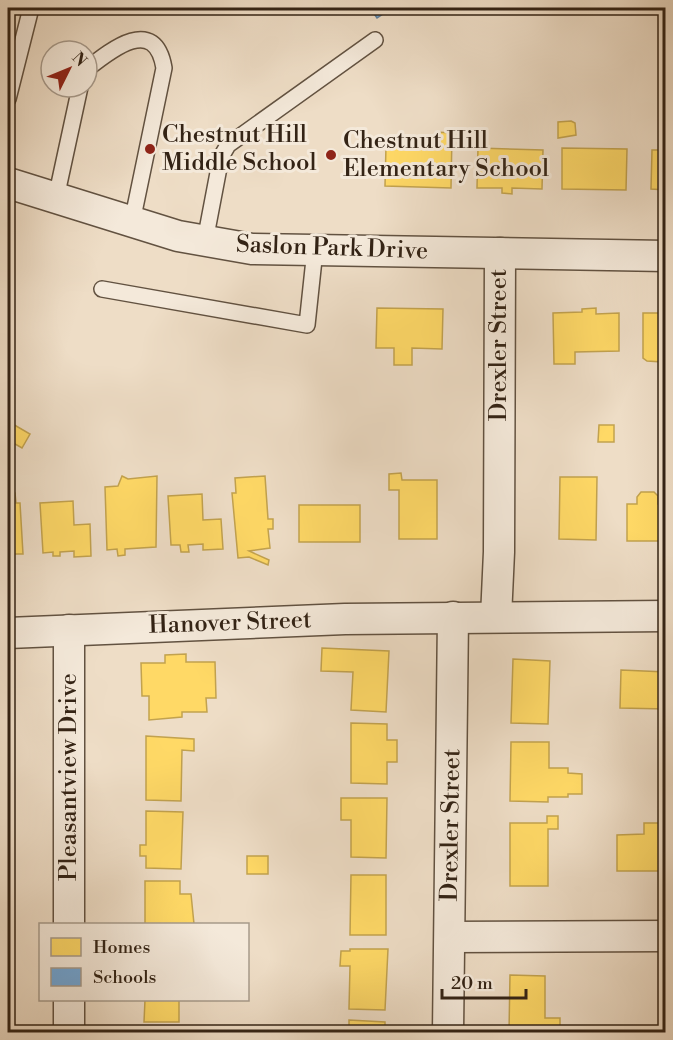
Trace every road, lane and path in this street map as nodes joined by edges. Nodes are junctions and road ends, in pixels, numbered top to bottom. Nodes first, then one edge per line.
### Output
1 (32, 9) edge
2 (375, 40) dead end
3 (99, 59) edge
4 (8, 99) edge
5 (77, 99) edge
6 (8, 183) edge
7 (56, 198) junction
8 (132, 222) junction
9 (205, 241) junction
10 (315, 250) junction
11 (500, 253) junction
12 (666, 256) edge
13 (102, 289) dead end
14 (666, 616) edge
15 (453, 617) junction
16 (496, 617) junction
17 (69, 630) junction
18 (8, 633) edge
19 (69, 923) edge
20 (666, 936) edge
21 (450, 937) junction
22 (69, 1001) edge
23 (69, 1032) edge
24 (448, 1032) edge

1 - 4 lane
2 - 9 lane
3 - 8 lane
5 - 7 lane
6 - 7 street, Saslon Park Drive
7 - 8 street, Saslon Park Drive
8 - 9 street, Saslon Park Drive
9 - 10 street, Saslon Park Drive
10 - 11 street, Saslon Park Drive
10 - 13 lane
11 - 12 street, Saslon Park Drive
11 - 16 street, Drexler Street
14 - 16 street
15 - 16 street, Hanover Street
15 - 17 street, Hanover Street
15 - 21 street, Drexler Street
17 - 18 street, Hanover Street
17 - 19 street, Pleasantview Drive
20 - 21 street
21 - 24 street, Drexler Street
22 - 23 street

